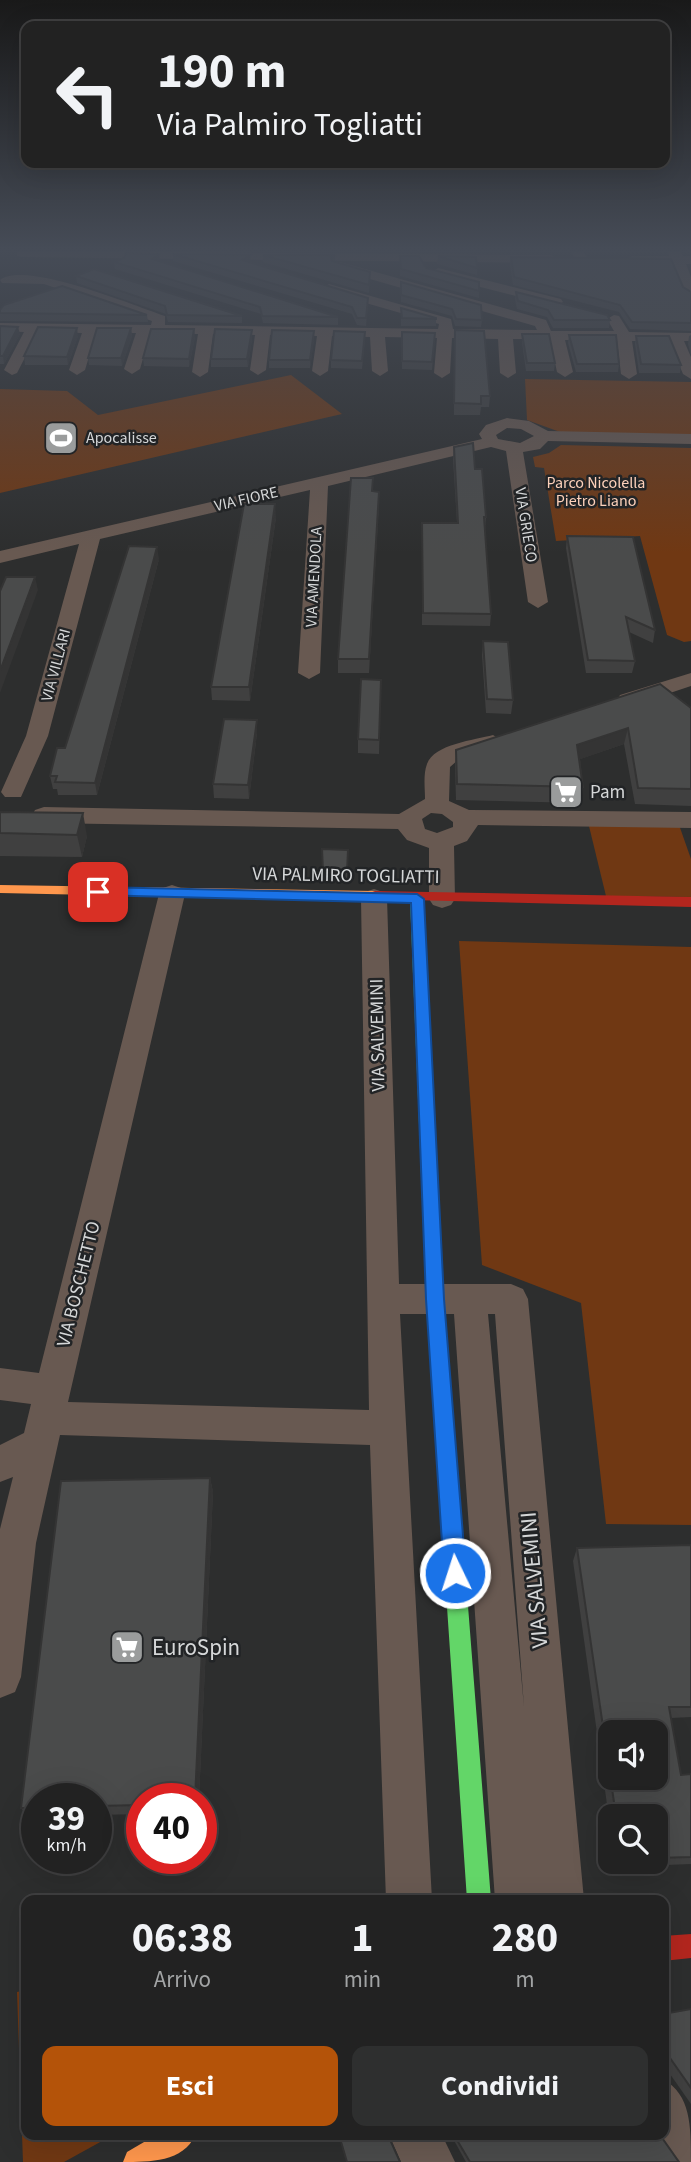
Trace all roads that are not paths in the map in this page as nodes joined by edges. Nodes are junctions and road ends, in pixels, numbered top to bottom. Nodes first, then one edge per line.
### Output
1 (21, 352) edge
2 (83, 352) edge
3 (140, 352) edge
4 (203, 352) edge
5 (258, 352) edge
6 (322, 352) edge
7 (378, 352) edge
8 (445, 352) edge
9 (506, 352) edge
10 (557, 352) edge
11 (626, 352) edge
12 (681, 352) edge
13 (132, 369) dead end
14 (12, 370) dead end
15 (77, 370) dead end
16 (258, 370) dead end
17 (320, 371) dead end
18 (380, 371) dead end
19 (200, 372) dead end
20 (565, 372) dead end
21 (442, 373) dead end
22 (508, 373) dead end
23 (629, 374) dead end
24 (691, 374) edge
25 (543, 436) junction
26 (691, 439) edge
27 (492, 442) junction
28 (514, 447) junction
29 (319, 482) junction
30 (91, 536) junction
31 (0, 557) edge
32 (538, 602) dead end
33 (309, 673) dead end
34 (691, 679) edge
35 (606, 707) edge
36 (516, 735) edge
37 (7, 804) edge
38 (437, 805) junction
39 (463, 817) junction
40 (691, 820) edge
41 (408, 822) junction
42 (441, 841) junction
43 (0, 889) edge
44 (691, 902) edge
45 (425, 904) junction
46 (375, 905) junction
47 (170, 906) junction
48 (252, 911) dead end
49 (691, 916) edge
50 (382, 1299) junction
51 (453, 1299) junction
52 (0, 1384) edge
53 (47, 1418) junction
54 (388, 1428) junction
55 (0, 1464) edge
56 (0, 1677) edge
57 (409, 1895) edge
58 (479, 1895) edge
59 (517, 1895) edge
60 (561, 1895) edge
61 (691, 1946) edge
62 (669, 1948) edge
63 (669, 2113) edge
64 (417, 2140) edge
65 (691, 2144) edge
66 (429, 2162) edge

1 - 14 street
2 - 15 street
3 - 13 street
4 - 19 street
5 - 16 street
6 - 17 street
7 - 18 street
8 - 21 street
9 - 22 street
10 - 20 street
11 - 23 street
12 - 24 street
25 - 26 street
25 - 27 street
25 - 28 street
27 - 28 street, VIA FIORE
27 - 29 street, VIA FIORE
28 - 32 street, VIA GRIECO
29 - 30 street, VIA FIORE
29 - 33 street, VIA AMENDOLA
30 - 31 street, VIA FIORE
30 - 37 street, VIA VILLARI
34 - 35 street
36 - 38 street
37 - 41 street
38 - 39 street
38 - 41 street
39 - 40 street
39 - 42 street
41 - 42 street
42 - 45 street
43 - 47 street, VIA PALMIRO TOGLIATTI
44 - 45 street, VIA PALMIRO TOGLIATTI
45 - 46 street, VIA PALMIRO TOGLIATTI
45 - 49 street, VIA PALMIRO TOGLIATTI
45 - 51 street, VIA SALVEMINI
46 - 47 street, VIA PALMIRO TOGLIATTI
46 - 48 street, VIA PALMIRO TOGLIATTI
46 - 50 street, VIA SALVEMINI
47 - 53 street, VIA BOSCHETTO
50 - 51 street, VIA SALVEMINI
50 - 54 street, VIA SALVEMINI
51 - 58 street, VIA SALVEMINI
51 - 59 street, VIA SALVEMINI
51 - 60 street, VIA SALVEMINI
52 - 53 street
53 - 54 street
53 - 55 street
53 - 56 street, VIA BOSCHETTO
54 - 57 street, VIA SALVEMINI
61 - 62 street
63 - 65 street
64 - 66 street

